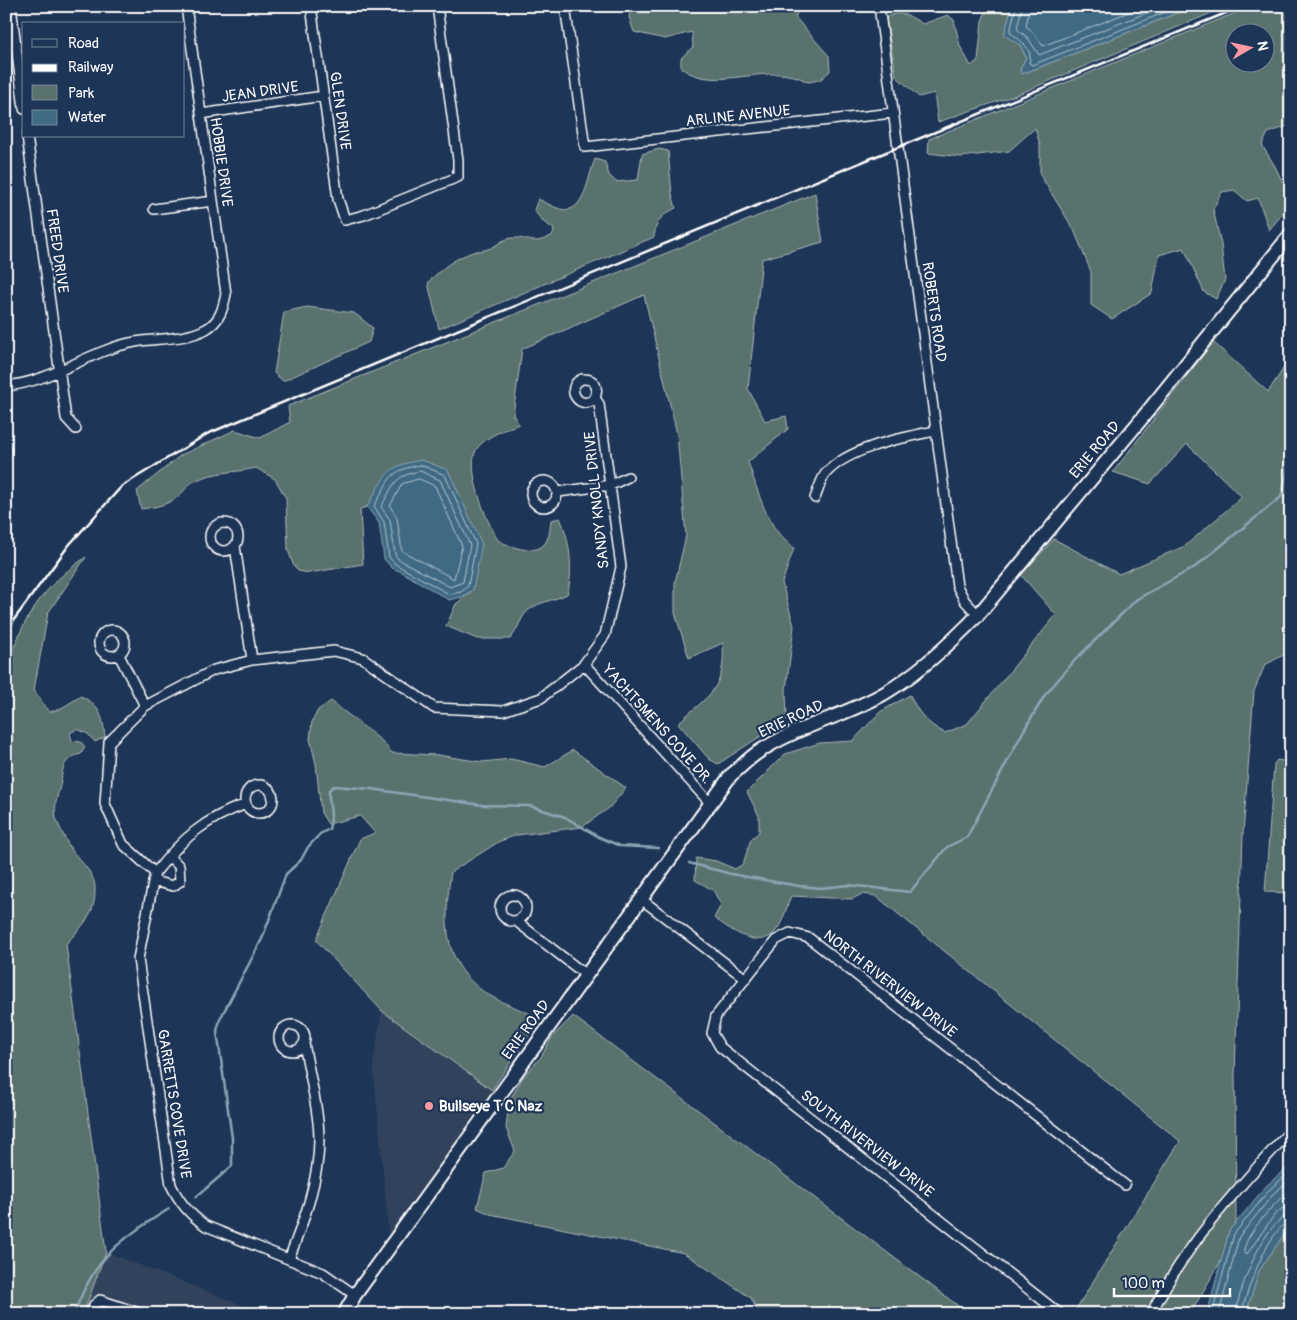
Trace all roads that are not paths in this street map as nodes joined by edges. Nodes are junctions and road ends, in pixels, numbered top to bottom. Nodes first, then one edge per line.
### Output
1 (11, 6) edge
2 (186, 6) edge
3 (311, 6) edge
4 (437, 6) edge
5 (565, 6) edge
6 (879, 6) edge
7 (22, 85) edge
8 (323, 96) junction
9 (893, 113) junction
10 (201, 114) junction
11 (27, 138) edge
12 (213, 201) junction
13 (154, 209) dead end
14 (1291, 234) edge
15 (60, 369) junction
16 (6, 386) edge
17 (595, 398) dead end
18 (76, 429) dead end
19 (936, 431) junction
20 (628, 477) dead end
21 (611, 485) junction
22 (558, 492) dead end
23 (815, 498) dead end
24 (235, 546) dead end
25 (978, 615) junction
26 (119, 655) dead end
27 (252, 660) junction
28 (584, 664) junction
29 (145, 706) junction
30 (710, 803) junction
31 (246, 804) dead end
32 (168, 856) junction
33 (154, 877) junction
34 (642, 898) junction
35 (516, 921) dead end
36 (586, 975) junction
37 (746, 979) junction
38 (304, 1044) dead end
39 (1291, 1130) edge
40 (1126, 1185) dead end
41 (289, 1259) junction
42 (355, 1295) junction
43 (90, 1314) edge
44 (142, 1314) edge
45 (344, 1314) edge
46 (1060, 1314) edge
47 (1151, 1314) edge

1 - 7 street
2 - 10 street, HOBBIE DRIVE
3 - 8 street, GLEN DRIVE
4 - 8 street, GLEN DRIVE
5 - 9 street, ARLINE AVENUE
6 - 9 street, ROBERTS ROAD
8 - 10 street, JEAN DRIVE
9 - 19 street, ROBERTS ROAD
10 - 12 street, HOBBIE DRIVE
11 - 15 street, FREED DRIVE
12 - 13 street
12 - 15 street, HOBBIE DRIVE
14 - 25 street, ERIE ROAD
15 - 16 street
15 - 18 street, FREED DRIVE
17 - 21 street, SANDY KNOLL DRIVE
19 - 23 street
19 - 25 street, ROBERTS ROAD
20 - 21 street
21 - 22 street
21 - 28 street, SANDY KNOLL DRIVE
24 - 27 street
25 - 30 street, ERIE ROAD
26 - 29 street
27 - 28 street, SANDY KNOLL DRIVE
27 - 29 street, SANDY KNOLL DRIVE
28 - 30 street, YACHTSMENS COVE DR.
29 - 33 street, SANDY KNOLL DRIVE
30 - 34 street, ERIE ROAD
31 - 32 street
32 - 33 street
32 - 33 street
33 - 41 street, GARRETTS COVE DRIVE
34 - 36 street, ERIE ROAD
34 - 37 street
35 - 36 street
36 - 42 street, ERIE ROAD
37 - 40 street, NORTH RIVERVIEW DRIVE
37 - 46 street, SOUTH RIVERVIEW DRIVE
38 - 41 street
39 - 47 street
41 - 42 street, GARRETTS COVE DRIVE
42 - 45 street, ERIE ROAD
43 - 44 street

